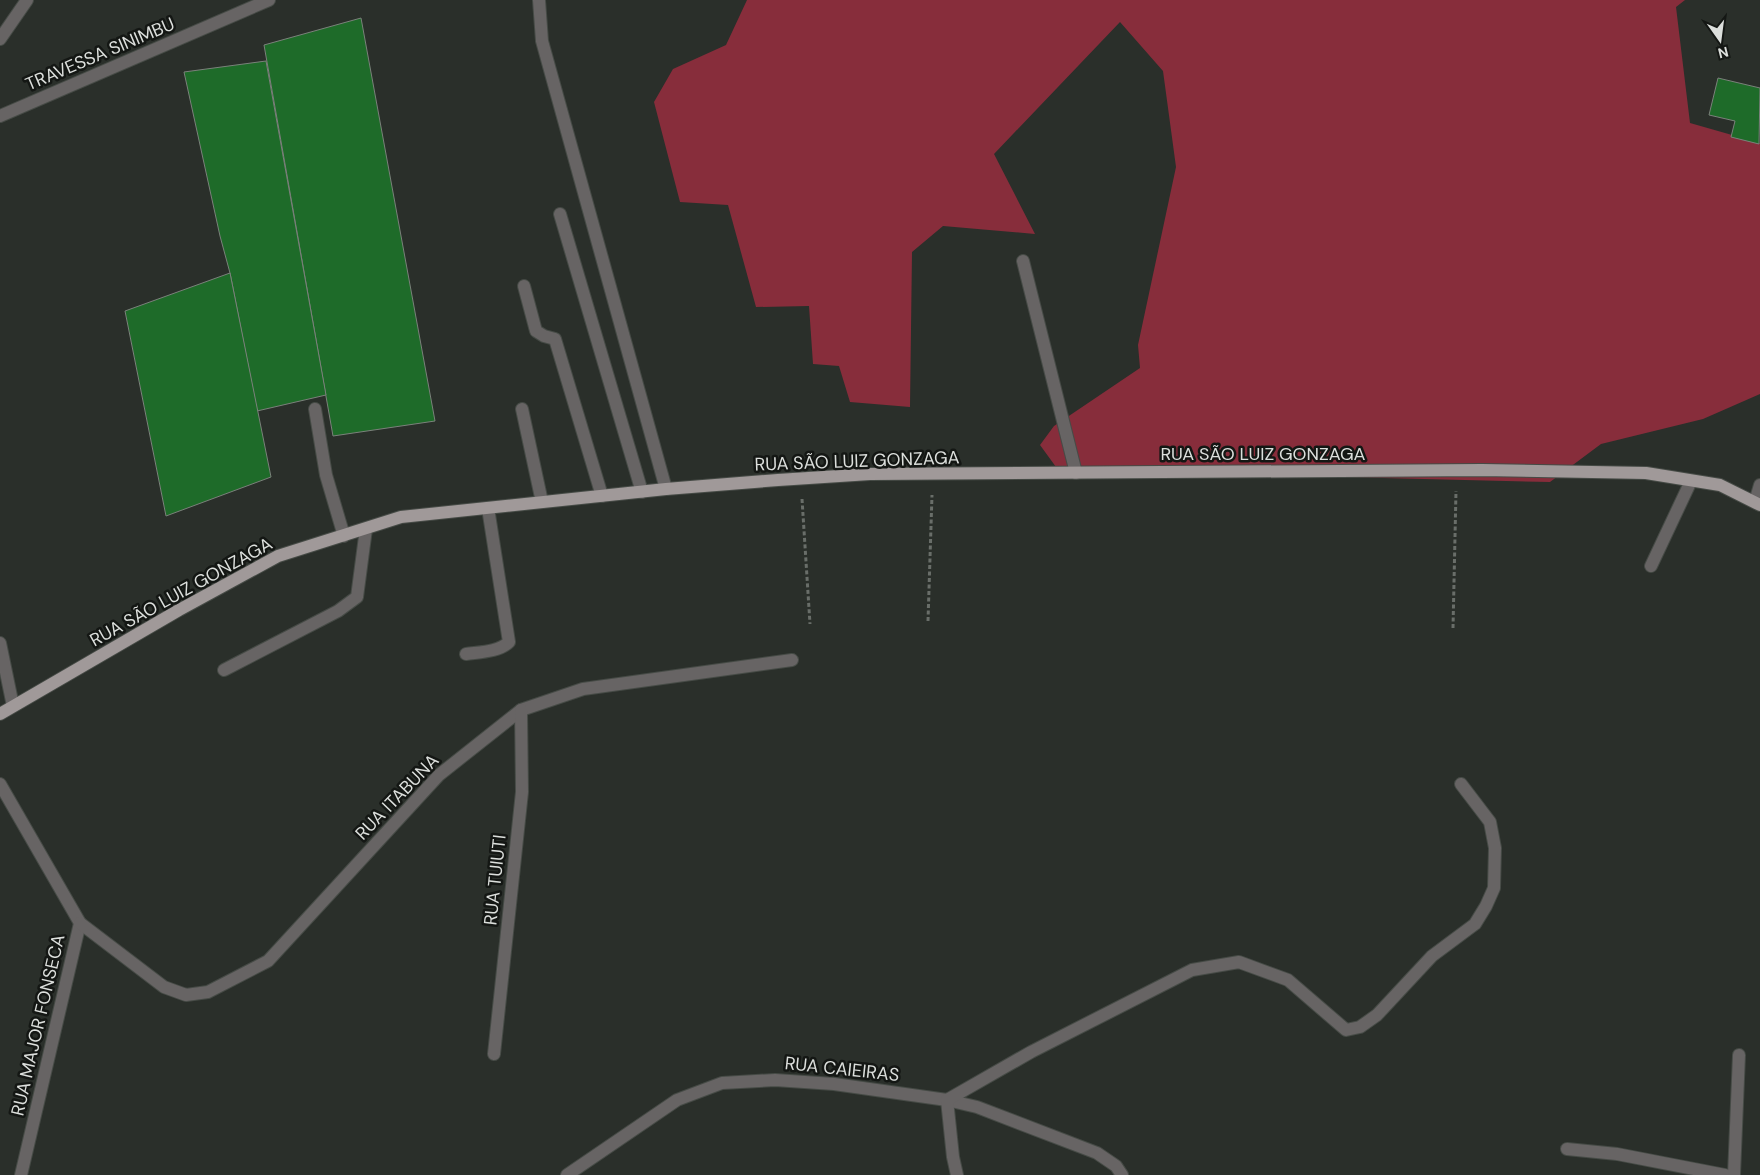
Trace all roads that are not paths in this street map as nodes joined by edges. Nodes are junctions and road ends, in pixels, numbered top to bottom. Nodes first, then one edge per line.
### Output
1 (27, 0) edge
2 (268, 0) edge
3 (539, 0) edge
4 (0, 39) edge
5 (0, 116) edge
6 (560, 214) dead end
7 (1023, 261) dead end
8 (524, 286) dead end
9 (315, 409) dead end
10 (522, 409) dead end
11 (1076, 473) junction
12 (1691, 481) junction
13 (1760, 484) edge
14 (666, 489) junction
15 (642, 492) junction
16 (602, 496) junction
17 (542, 502) junction
18 (1757, 503) edge
19 (488, 508) junction
20 (366, 529) junction
21 (344, 536) junction
22 (1651, 566) dead end
23 (0, 643) edge
24 (466, 654) dead end
25 (792, 660) dead end
26 (224, 670) dead end
27 (13, 706) junction
28 (521, 710) junction
29 (0, 714) edge
30 (0, 784) edge
31 (1461, 784) dead end
32 (80, 923) junction
33 (494, 1054) dead end
34 (1739, 1055) dead end
35 (946, 1100) junction
36 (1567, 1149) dead end
37 (21, 1175) edge
38 (566, 1175) edge
39 (957, 1175) edge
40 (1122, 1175) edge
41 (1725, 1175) edge
42 (1734, 1175) edge

1 - 4 street
2 - 5 street, TRAVESSA SINIMBU
3 - 14 street
6 - 15 street
7 - 11 street
8 - 16 street
9 - 21 street
10 - 17 street
11 - 12 main road, RUA SÃO LUIZ GONZAGA
11 - 14 main road, RUA SÃO LUIZ GONZAGA
12 - 18 main road, RUA SÃO LUIZ GONZAGA
12 - 22 street
13 - 18 street
14 - 15 main road, RUA SÃO LUIZ GONZAGA
15 - 16 main road, RUA SÃO LUIZ GONZAGA
16 - 17 main road, RUA SÃO LUIZ GONZAGA
17 - 19 main road, RUA SÃO LUIZ GONZAGA
19 - 20 main road, RUA SÃO LUIZ GONZAGA
19 - 24 street
20 - 21 main road, RUA SÃO LUIZ GONZAGA
20 - 26 street
21 - 27 main road, RUA SÃO LUIZ GONZAGA
23 - 27 street
25 - 28 street, RUA ITABUNA
27 - 29 main road, RUA SÃO LUIZ GONZAGA
28 - 32 street, RUA ITABUNA
28 - 33 street, RUA TUIUTI
30 - 32 street, RUA MAJOR FONSECA
31 - 35 street
32 - 37 street, RUA MAJOR FONSECA
34 - 42 street
35 - 38 street, RUA CAIEIRAS
35 - 39 street
35 - 40 street, RUA CAIEIRAS
36 - 41 street

